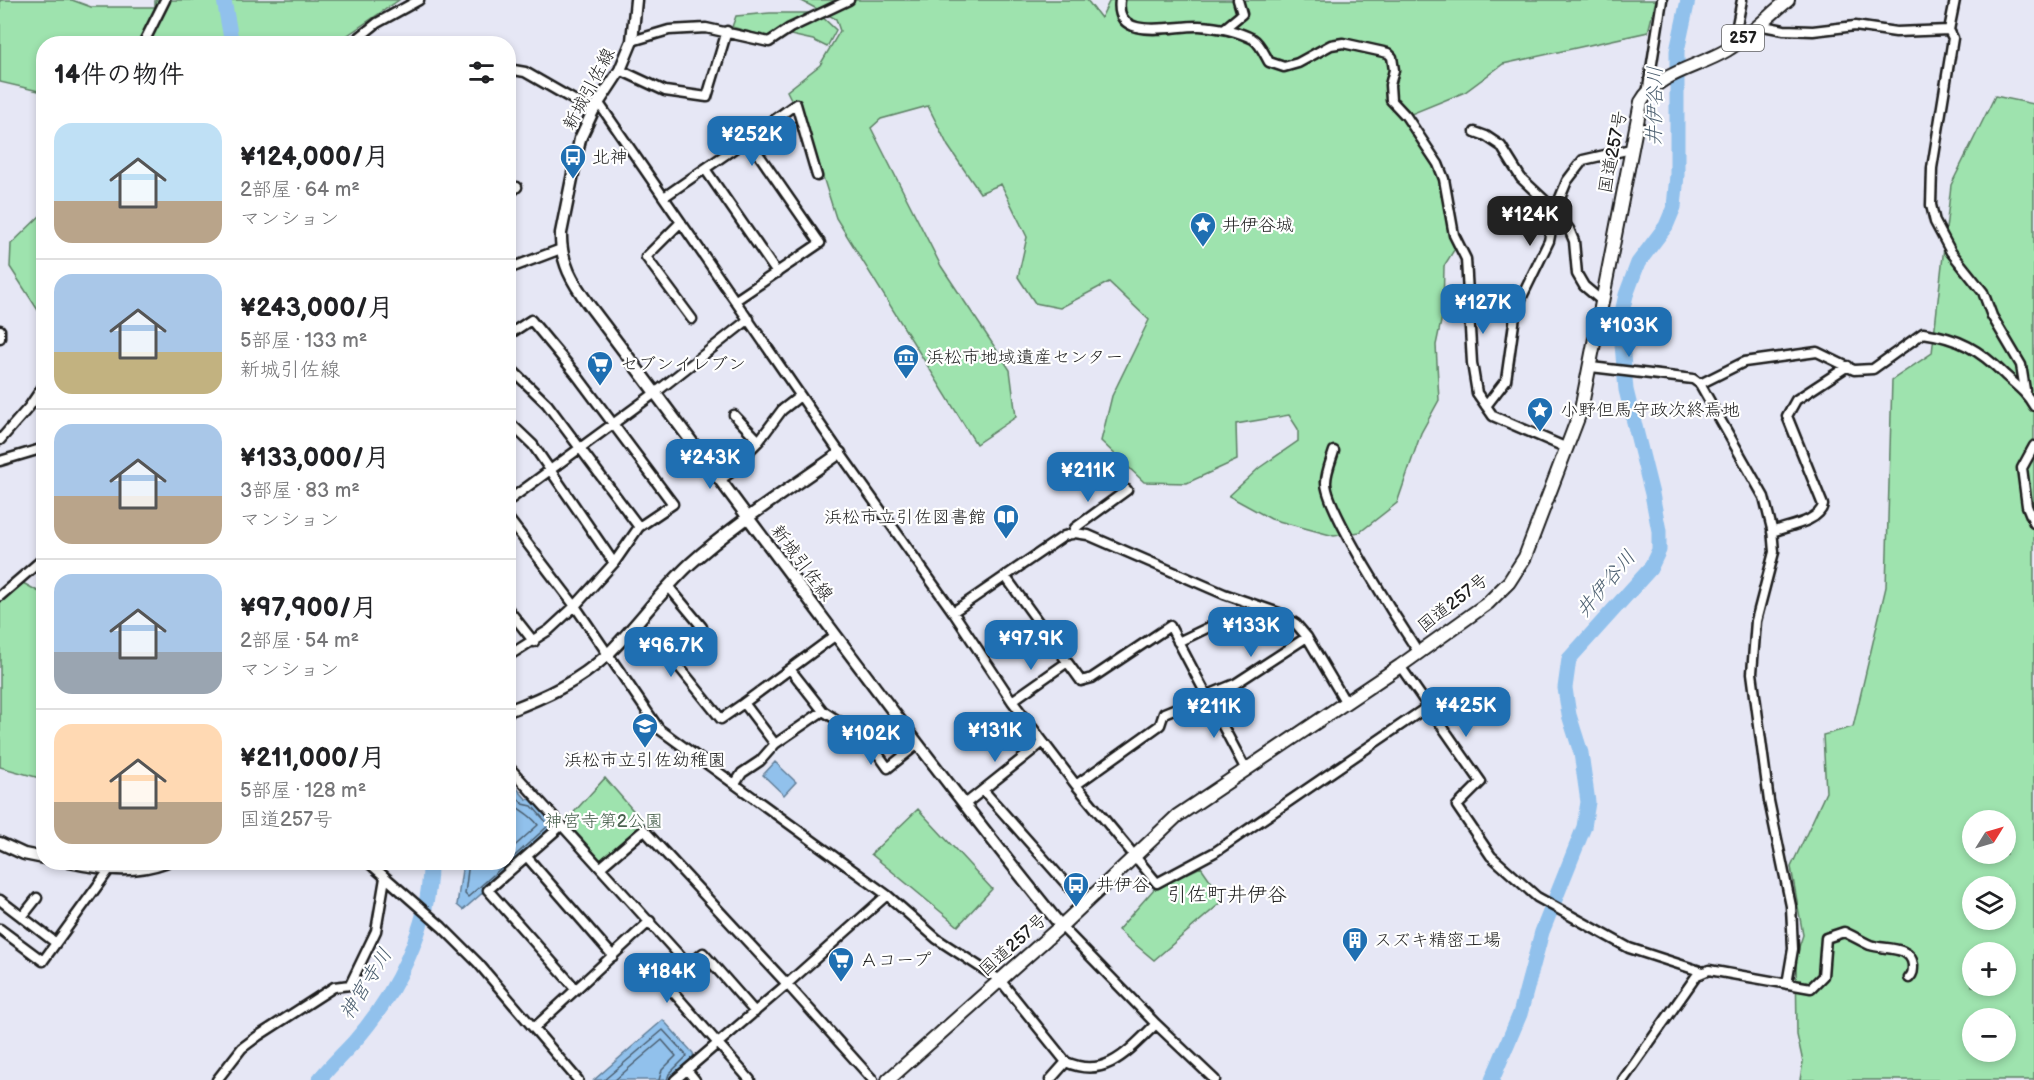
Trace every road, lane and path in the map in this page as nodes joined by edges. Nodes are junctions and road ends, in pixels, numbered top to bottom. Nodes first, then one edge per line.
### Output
1 (165, 0) edge
2 (419, 0) edge
3 (636, 0) edge
4 (849, 0) edge
5 (1120, 0) edge
6 (1238, 0) edge
7 (1662, 0) edge
8 (1742, 0) edge
9 (1788, 0) edge
10 (1955, 0) edge
11 (1758, 25) junction
12 (1225, 28) junction
13 (1949, 30) junction
14 (727, 31) junction
15 (147, 36) edge
16 (361, 36) edge
17 (632, 41) junction
18 (1728, 50) junction
19 (516, 70) edge
20 (620, 70) junction
21 (1653, 85) junction
22 (596, 106) junction
23 (1475, 132) dead end
24 (748, 139) junction
25 (1631, 149) junction
26 (705, 169) junction
27 (817, 176) dead end
28 (664, 197) junction
29 (1555, 210) junction
30 (681, 222) junction
31 (561, 249) junction
32 (516, 266) edge
33 (777, 273) junction
34 (736, 300) junction
35 (1603, 302) junction
36 (692, 319) dead end
37 (748, 319) junction
38 (0, 330) edge
39 (516, 330) edge
40 (0, 338) edge
41 (1848, 366) junction
42 (1591, 367) junction
43 (516, 374) edge
44 (1700, 384) junction
45 (2025, 390) junction
46 (655, 393) junction
47 (801, 396) junction
48 (36, 397) edge
49 (1486, 406) junction
50 (2034, 406) edge
51 (734, 415) dead end
52 (611, 424) junction
53 (516, 429) edge
54 (0, 440) edge
55 (759, 441) junction
56 (2034, 446) edge
57 (579, 448) junction
58 (1567, 448) junction
59 (36, 450) edge
60 (1334, 451) dead end
61 (840, 453) junction
62 (0, 461) edge
63 (550, 469) junction
64 (720, 480) junction
65 (1127, 490) dead end
66 (516, 495) edge
67 (749, 519) junction
68 (2034, 523) edge
69 (639, 527) junction
70 (516, 529) edge
71 (1772, 532) junction
72 (1072, 534) junction
73 (614, 563) junction
74 (36, 568) edge
75 (1005, 576) junction
76 (668, 586) junction
77 (0, 596) edge
78 (575, 606) junction
79 (953, 612) junction
80 (1230, 616) dead end
81 (516, 619) edge
82 (836, 635) junction
83 (1307, 637) junction
84 (534, 642) junction
85 (1178, 642) junction
86 (516, 652) edge
87 (1419, 653) junction
88 (607, 654) junction
89 (1066, 663) junction
90 (1400, 666) junction
91 (790, 669) junction
92 (1206, 697) junction
93 (1012, 701) junction
94 (1346, 703) junction
95 (744, 704) junction
96 (1427, 707) junction
97 (516, 708) edge
98 (823, 711) junction
99 (1043, 742) junction
100 (775, 744) junction
101 (918, 744) junction
102 (1245, 768) junction
103 (516, 775) edge
104 (735, 784) junction
105 (1076, 785) junction
106 (983, 790) junction
107 (964, 805) junction
108 (562, 825) junction
109 (0, 843) edge
110 (1133, 855) junction
111 (36, 856) edge
112 (527, 857) junction
113 (516, 866) edge
114 (601, 867) junction
115 (109, 870) edge
116 (377, 870) edge
117 (512, 870) edge
118 (388, 880) junction
119 (887, 895) junction
120 (36, 898) dead end
121 (0, 900) edge
122 (1084, 904) junction
123 (22, 917) junction
124 (650, 921) junction
125 (1061, 926) junction
126 (0, 929) edge
127 (56, 943) junction
128 (613, 956) junction
129 (690, 966) junction
130 (1702, 972) junction
131 (1909, 978) dead end
132 (1000, 980) junction
133 (787, 984) junction
134 (1787, 984) junction
135 (576, 989) junction
136 (755, 1012) junction
137 (1156, 1024) junction
138 (534, 1028) junction
139 (718, 1043) junction
140 (1066, 1062) junction
141 (687, 1070) junction
142 (217, 1080) edge
143 (578, 1080) edge
144 (675, 1080) edge
145 (695, 1080) edge
146 (750, 1080) edge
147 (873, 1080) edge
148 (888, 1080) edge
149 (1050, 1080) edge
150 (1215, 1080) edge
151 (1623, 1080) edge

1 - 15 street
2 - 16 street
3 - 17 main road, 新城引佐線
4 - 14 street
5 - 12 street
6 - 12 street
7 - 21 street
8 - 18 street
9 - 11 highway, 257
10 - 13 street
11 - 13 street
11 - 18 highway, 257
12 - 49 street
13 - 45 street
14 - 17 street
14 - 20 street
17 - 20 main road, 新城引佐線
18 - 21 highway, 257
19 - 22 street
20 - 22 main road, 新城引佐線
21 - 25 highway, 国道257号
22 - 28 street
22 - 31 main road, 新城引佐線
23 - 29 street
24 - 26 street
24 - 27 street
24 - 33 street
25 - 29 street
25 - 35 highway, 国道257号
26 - 28 street
26 - 33 street
28 - 30 street
29 - 35 street
29 - 49 street
30 - 34 street
30 - 36 street
31 - 32 street
31 - 46 main road, 新城引佐線
33 - 34 street
34 - 37 street
35 - 42 highway, 国道257号
37 - 46 street
37 - 47 street
38 - 40 street
39 - 52 street
41 - 44 street
41 - 45 street
41 - 71 street
42 - 44 street
42 - 58 highway, 国道257号
43 - 57 street
44 - 71 street
45 - 50 street
46 - 52 street
46 - 64 main road, 新城引佐線
47 - 55 street
47 - 61 street
48 - 54 street
49 - 58 street
51 - 55 street
52 - 57 street
52 - 69 street
53 - 63 street
55 - 64 street
56 - 68 street
57 - 63 street
57 - 69 street
58 - 87 highway, 国道257号
59 - 62 street
60 - 87 street
61 - 67 main road
61 - 79 street
63 - 66 street
63 - 73 street
64 - 67 main road, 新城引佐線
65 - 72 street
67 - 76 main road
67 - 82 main road, 新城引佐線
69 - 73 street
70 - 78 street
71 - 134 street
72 - 75 street
72 - 83 street
73 - 78 street
74 - 77 street
75 - 79 street
75 - 89 street
76 - 88 main road
76 - 95 street
78 - 84 street
78 - 88 street
79 - 93 street
80 - 85 street
81 - 84 street
82 - 91 street
82 - 101 main road, 新城引佐線
83 - 92 street
83 - 94 street
84 - 86 street
85 - 89 street
85 - 92 street
87 - 90 highway, 国道257号
88 - 97 main road
88 - 104 street
89 - 93 street
90 - 94 highway, 国道257号
90 - 96 street
91 - 95 street
91 - 98 street
92 - 102 street
92 - 105 street
93 - 99 street
94 - 102 highway, 国道257号
95 - 100 street
96 - 110 street
96 - 130 street
98 - 100 street
98 - 101 street
99 - 105 street
99 - 106 street
100 - 104 street
101 - 107 main road, 新城引佐線
102 - 110 highway, 国道257号
103 - 108 street
104 - 119 street
105 - 110 street
106 - 107 street
106 - 122 street
107 - 125 main road, 新城引佐線
108 - 112 street
108 - 114 street
109 - 111 main road
110 - 122 highway, 国道257号
112 - 113 street
112 - 128 street
114 - 124 street
114 - 133 street
115 - 127 street
116 - 118 street
117 - 135 street
118 - 138 street
118 - 142 street
119 - 132 street
119 - 133 street
120 - 123 street
121 - 123 street
122 - 125 highway, 国道257号
123 - 127 street
124 - 128 street
124 - 129 street
125 - 132 highway, 国道257号
125 - 137 street
126 - 127 street
128 - 135 street
129 - 136 street
129 - 139 street
130 - 134 street
130 - 151 street
131 - 134 street
132 - 140 street
132 - 148 highway, 国道257号
133 - 136 street
133 - 147 street
135 - 138 street
136 - 139 street
137 - 140 street
137 - 150 street
138 - 143 street
139 - 141 street
139 - 146 street
140 - 149 street
141 - 144 street
141 - 145 street

